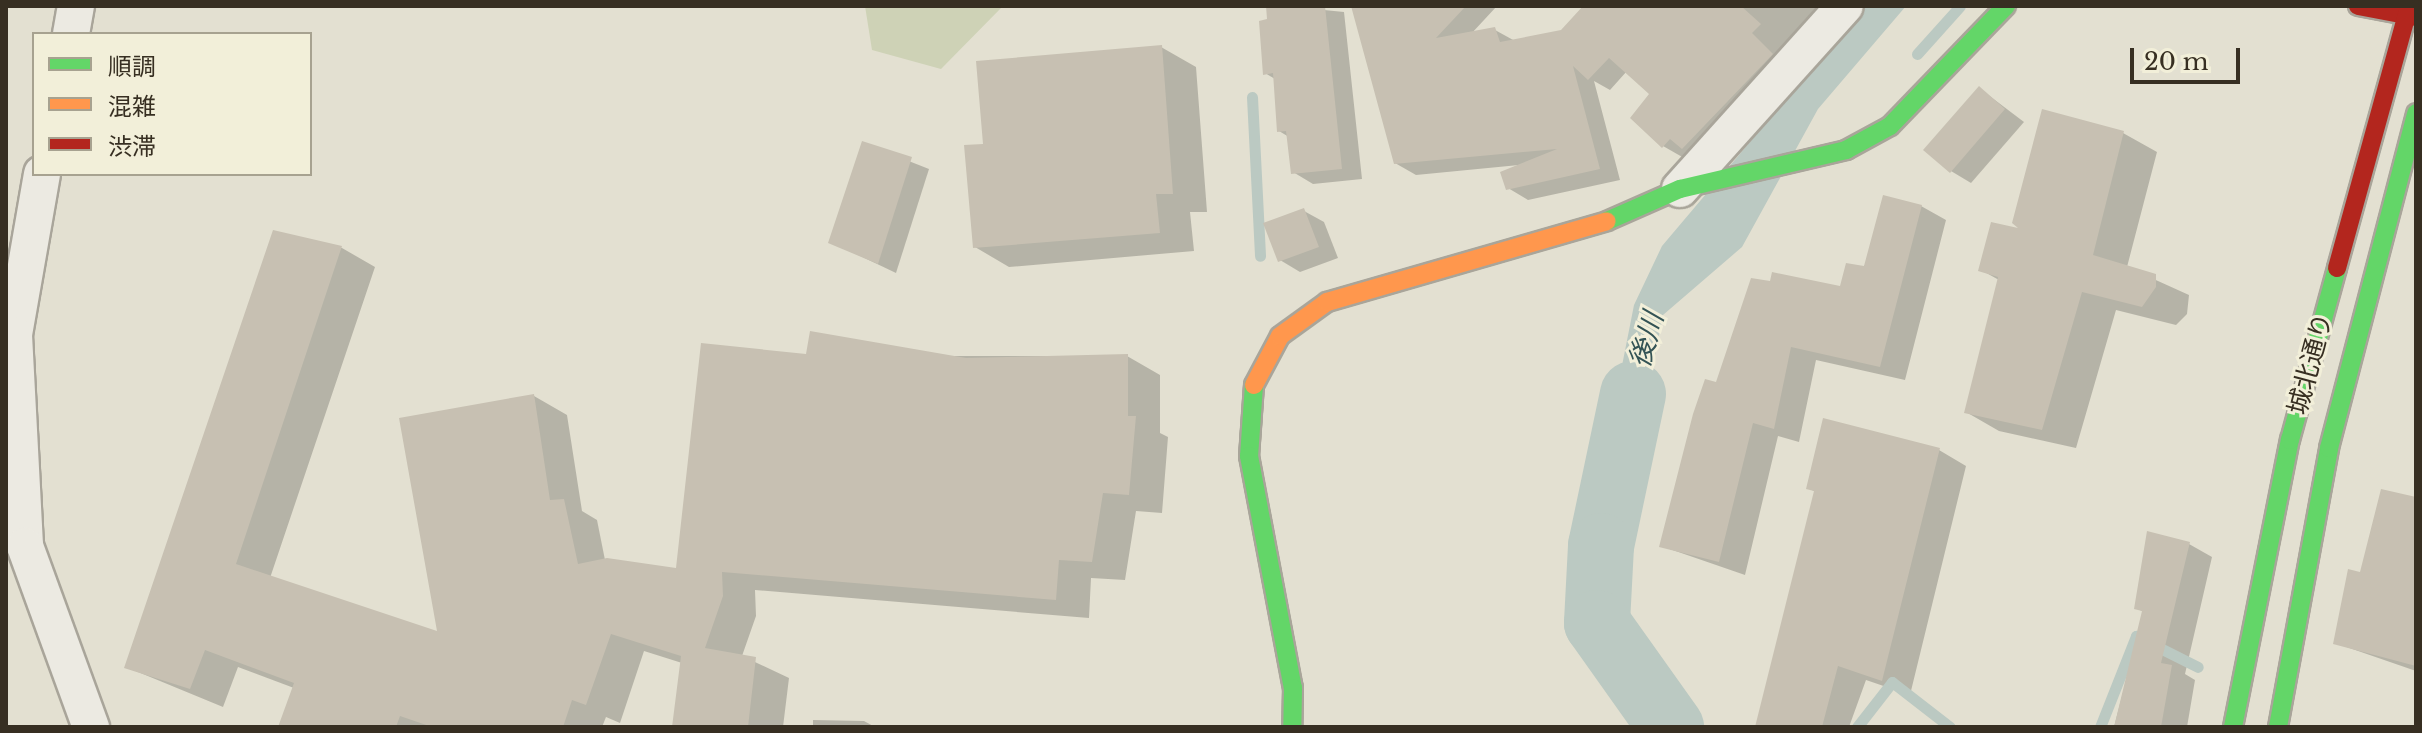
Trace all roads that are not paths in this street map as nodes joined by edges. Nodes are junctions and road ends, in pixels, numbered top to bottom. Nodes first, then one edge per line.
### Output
1 (76, 6) edge
2 (1845, 6) edge
3 (2006, 6) edge
4 (2358, 6) edge
5 (2411, 13) edge
6 (71, 32) edge
7 (2416, 113) edge
8 (42, 176) edge
9 (1680, 189) junction
10 (91, 727) edge
11 (1292, 727) edge
12 (2233, 727) edge
13 (2278, 727) edge

1 - 6 street
2 - 9 street
3 - 9 street
4 - 5 street
5 - 12 street, 城北通り
7 - 13 street, 城北通り
8 - 10 street
9 - 11 street

